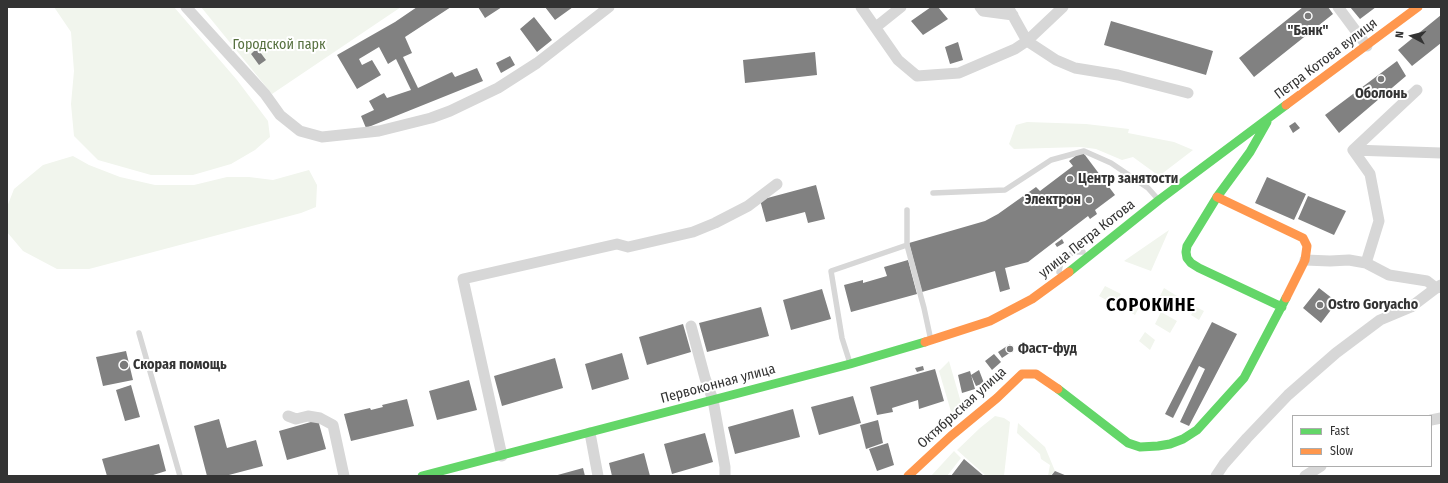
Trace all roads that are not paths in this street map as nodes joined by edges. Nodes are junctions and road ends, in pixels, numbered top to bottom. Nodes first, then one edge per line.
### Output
1 (186, 7) edge
2 (609, 7) edge
3 (861, 7) edge
4 (901, 7) edge
5 (980, 7) edge
6 (1064, 7) edge
7 (1338, 7) edge
8 (1418, 7) edge
9 (1010, 11) edge
10 (876, 27) junction
11 (1027, 41) junction
12 (1367, 46) junction
13 (1417, 90) dead end
14 (1188, 94) dead end
15 (1269, 120) junction
16 (1352, 150) junction
17 (1441, 153) edge
18 (777, 184) dead end
19 (933, 193) dead end
20 (1217, 197) junction
21 (1159, 200) junction
22 (907, 210) dead end
23 (907, 245) junction
24 (1093, 253) junction
25 (1305, 260) junction
26 (1366, 263) junction
27 (1056, 282) junction
28 (1439, 287) edge
29 (1017, 307) joint
30 (1282, 307) junction
31 (691, 326) dead end
32 (139, 333) dead end
33 (931, 340) junction
34 (850, 364) junction
35 (713, 400) junction
36 (288, 416) dead end
37 (590, 432) junction
38 (502, 456) junction
39 (1320, 467) edge
40 (442, 474) edge
41 (180, 476) edge
42 (344, 476) edge
43 (422, 476) edge
44 (598, 476) edge
45 (725, 476) edge
46 (908, 476) edge
47 (1216, 476) edge
48 (1305, 476) edge

1 - 2 street
3 - 10 street
4 - 10 street
5 - 9 street
6 - 11 street
7 - 12 street
8 - 12 main road, Петра Котова вулиця
9 - 11 street
10 - 11 street
11 - 14 street
12 - 15 main road, Петра Котова вулиця
13 - 16 street
15 - 20 main road
15 - 21 main road, улица Петра Котова
16 - 17 street
16 - 26 street
18 - 38 street
19 - 21 lane
20 - 25 main road
20 - 30 main road
21 - 24 main road, улица Петра Котова
22 - 23 lane
23 - 33 lane
23 - 34 lane
24 - 27 main road, улица Петра Котова
24 - 27 lane
25 - 26 street
25 - 30 main road, Октябрьская улица
26 - 28 street
27 - 29 main road, улица Петра Котова
28 - 47 street
29 - 33 main road, Первоконная улица
30 - 46 main road, Октябрьская улица
31 - 35 street
32 - 41 lane
33 - 34 main road, Первоконная улица
34 - 35 main road, Первоконная улица
35 - 37 main road, Первоконная улица
35 - 45 street
36 - 42 street
37 - 38 main road, Первоконная улица
37 - 44 street
38 - 40 main road, Первоконная улица
39 - 48 street
40 - 43 main road, Первоконная улица

